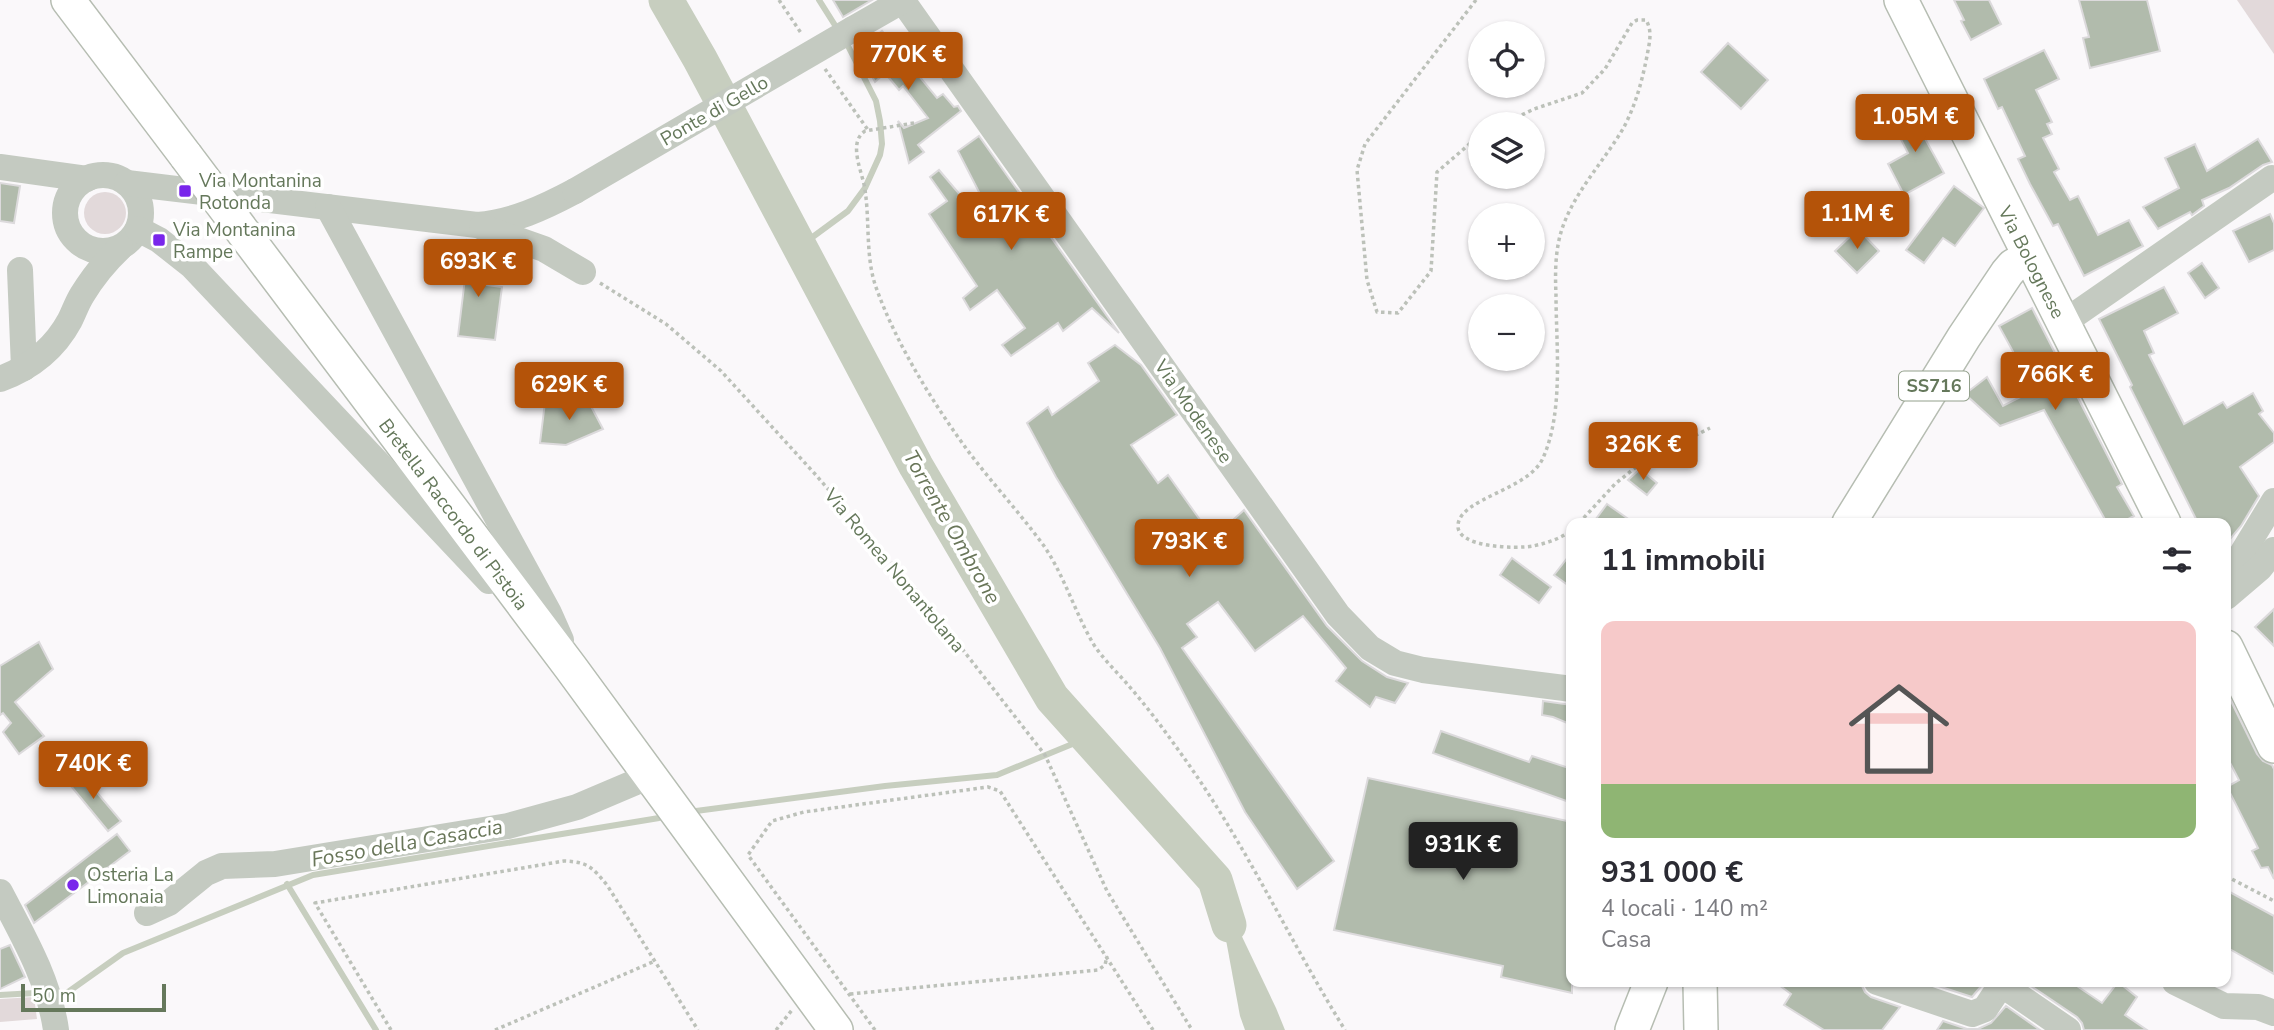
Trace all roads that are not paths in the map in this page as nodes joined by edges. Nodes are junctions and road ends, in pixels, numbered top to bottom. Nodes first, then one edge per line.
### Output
1 (68, 0) edge
2 (902, 0) edge
3 (1901, 0) edge
4 (0, 167) edge
5 (47, 174) junction
6 (2272, 178) dead end
7 (87, 179) junction
8 (127, 183) junction
9 (172, 190) junction
10 (67, 201) junction
11 (328, 207) junction
12 (140, 219) junction
13 (477, 225) junction
14 (73, 237) junction
15 (120, 248) junction
16 (2029, 257) junction
17 (20, 270) dead end
18 (583, 272) road end
19 (80, 297) junction
20 (2063, 323) junction
21 (24, 368) junction
22 (0, 379) edge
23 (2274, 501) edge
24 (1852, 518) edge
25 (2161, 518) edge
26 (2274, 550) edge
27 (2231, 572) edge
28 (2231, 593) edge
29 (523, 605) junction
30 (2231, 657) edge
31 (571, 668) junction
32 (1566, 688) edge
33 (2274, 746) edge
34 (650, 776) junction
35 (0, 892) edge
36 (147, 913) dead end
37 (1649, 987) edge
38 (1700, 987) edge
39 (1998, 987) edge
40 (2008, 987) edge
41 (2185, 987) edge
42 (1911, 988) edge
43 (2274, 1013) edge
44 (56, 1030) edge
45 (836, 1030) edge
46 (1632, 1030) edge
47 (1701, 1030) edge
48 (2068, 1030) edge

1 - 29 main road, Bretella Raccordo di Pistoia, bridge
2 - 13 street, Ponte di Gello, bridge
2 - 32 street, Via Modenese
3 - 16 main road, Via Bolognese
4 - 5 street
5 - 7 street
5 - 10 street
6 - 20 street
7 - 8 street
7 - 10 street
8 - 9 street
8 - 12 street
9 - 11 street
9 - 12 street
10 - 14 street
11 - 13 street
11 - 31 street
12 - 15 street
12 - 29 street
13 - 18 street
14 - 15 street
14 - 19 street
15 - 19 street
16 - 20 main road, Via Bolognese
16 - 24 main road, SS716
17 - 21 street
19 - 21 street
20 - 25 main road, Via Bolognese
21 - 22 street
23 - 27 street
26 - 28 street
29 - 31 main road, Bretella Raccordo di Pistoia
30 - 33 main road
31 - 34 main road, Bretella Raccordo di Pistoia
34 - 36 street
34 - 45 main road, Bretella Raccordo di Pistoia
35 - 44 street
37 - 46 main road
38 - 47 main road
39 - 42 street
40 - 48 street
41 - 43 street

